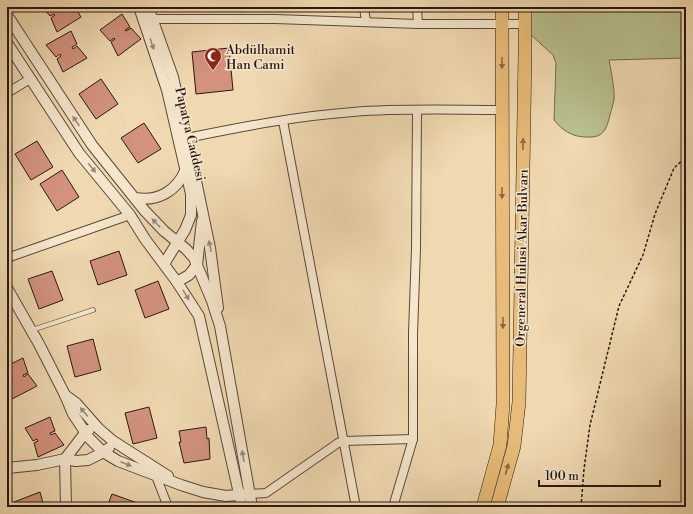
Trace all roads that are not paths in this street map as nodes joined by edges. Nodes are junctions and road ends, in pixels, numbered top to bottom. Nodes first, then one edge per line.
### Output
1 (139, 7) edge
2 (148, 7) edge
3 (364, 7) edge
4 (417, 7) edge
5 (502, 7) edge
6 (525, 7) edge
7 (7, 16) edge
8 (152, 19) junction
9 (366, 22) junction
10 (418, 24) junction
11 (502, 24) junction
12 (525, 24) junction
13 (7, 43) edge
14 (30, 79) junction
15 (7, 93) edge
16 (417, 110) junction
17 (502, 110) junction
18 (283, 121) junction
19 (187, 138) junction
20 (186, 169) junction
21 (135, 198) junction
22 (203, 214) junction
23 (130, 215) junction
24 (177, 243) junction
25 (7, 258) edge
26 (164, 264) junction
27 (197, 265) junction
28 (177, 282) junction
29 (7, 288) edge
30 (93, 310) dead end
31 (220, 326) junction
32 (31, 331) junction
33 (65, 395) junction
34 (99, 429) junction
35 (85, 433) junction
36 (413, 439) junction
37 (113, 441) junction
38 (343, 441) junction
39 (103, 452) junction
40 (65, 459) junction
41 (7, 468) edge
42 (156, 476) junction
43 (181, 486) junction
44 (250, 494) junction
45 (240, 496) junction
46 (66, 507) edge
47 (168, 507) edge
48 (242, 507) edge
49 (252, 507) edge
50 (356, 507) edge
51 (393, 507) edge
52 (483, 507) edge
53 (497, 507) edge

1 -> 20 street, Papatya Caddesi
2 - 8 street, Papatya Caddesi
3 - 9 street
4 - 10 street
5 - 11 main road, Orgeneral Hulusi Akar Bulvarı
6 - 12 main road, Orgeneral Hulusi Akar Bulvarı
21 -> 7 street
8 - 9 street
8 - 19 street, Papatya Caddesi
9 - 10 street
10 - 11 street
11 - 12 street
11 -> 17 main road, Orgeneral Hulusi Akar Bulvarı
53 -> 12 main road, Orgeneral Hulusi Akar Bulvarı
13 - 14 street
14 - 15 street
14 -> 23 street
16 - 17 street
16 - 18 street
16 - 36 street
17 -> 52 main road, Orgeneral Hulusi Akar Bulvarı
18 - 19 street
18 - 38 street
19 - 22 street, Papatya Caddesi
20 - 21 street
20 - 24 street, Papatya Caddesi
24 -> 21 street
22 - 27 street
31 -> 22 street, Papatya Caddesi
23 - 25 street
23 - 26 street
24 - 26 street, Papatya Caddesi
24 - 27 street
26 - 28 street
27 - 28 street
27 - 31 street
28 -> 45 street
29 - 32 street
30 - 32 lane
44 -> 31 street
32 - 33 street
34 -> 33 street
33 - 35 street
34 - 35 street
34 - 37 street
35 - 39 street
35 - 40 street
36 - 38 street
36 - 51 street
37 - 39 street
37 - 43 street
38 - 44 street
38 - 50 street
39 - 40 street
39 -> 42 street
40 - 41 street
40 - 46 street
42 - 43 street
42 - 47 street
43 - 45 street
44 - 45 street
44 - 49 street
45 - 48 street

